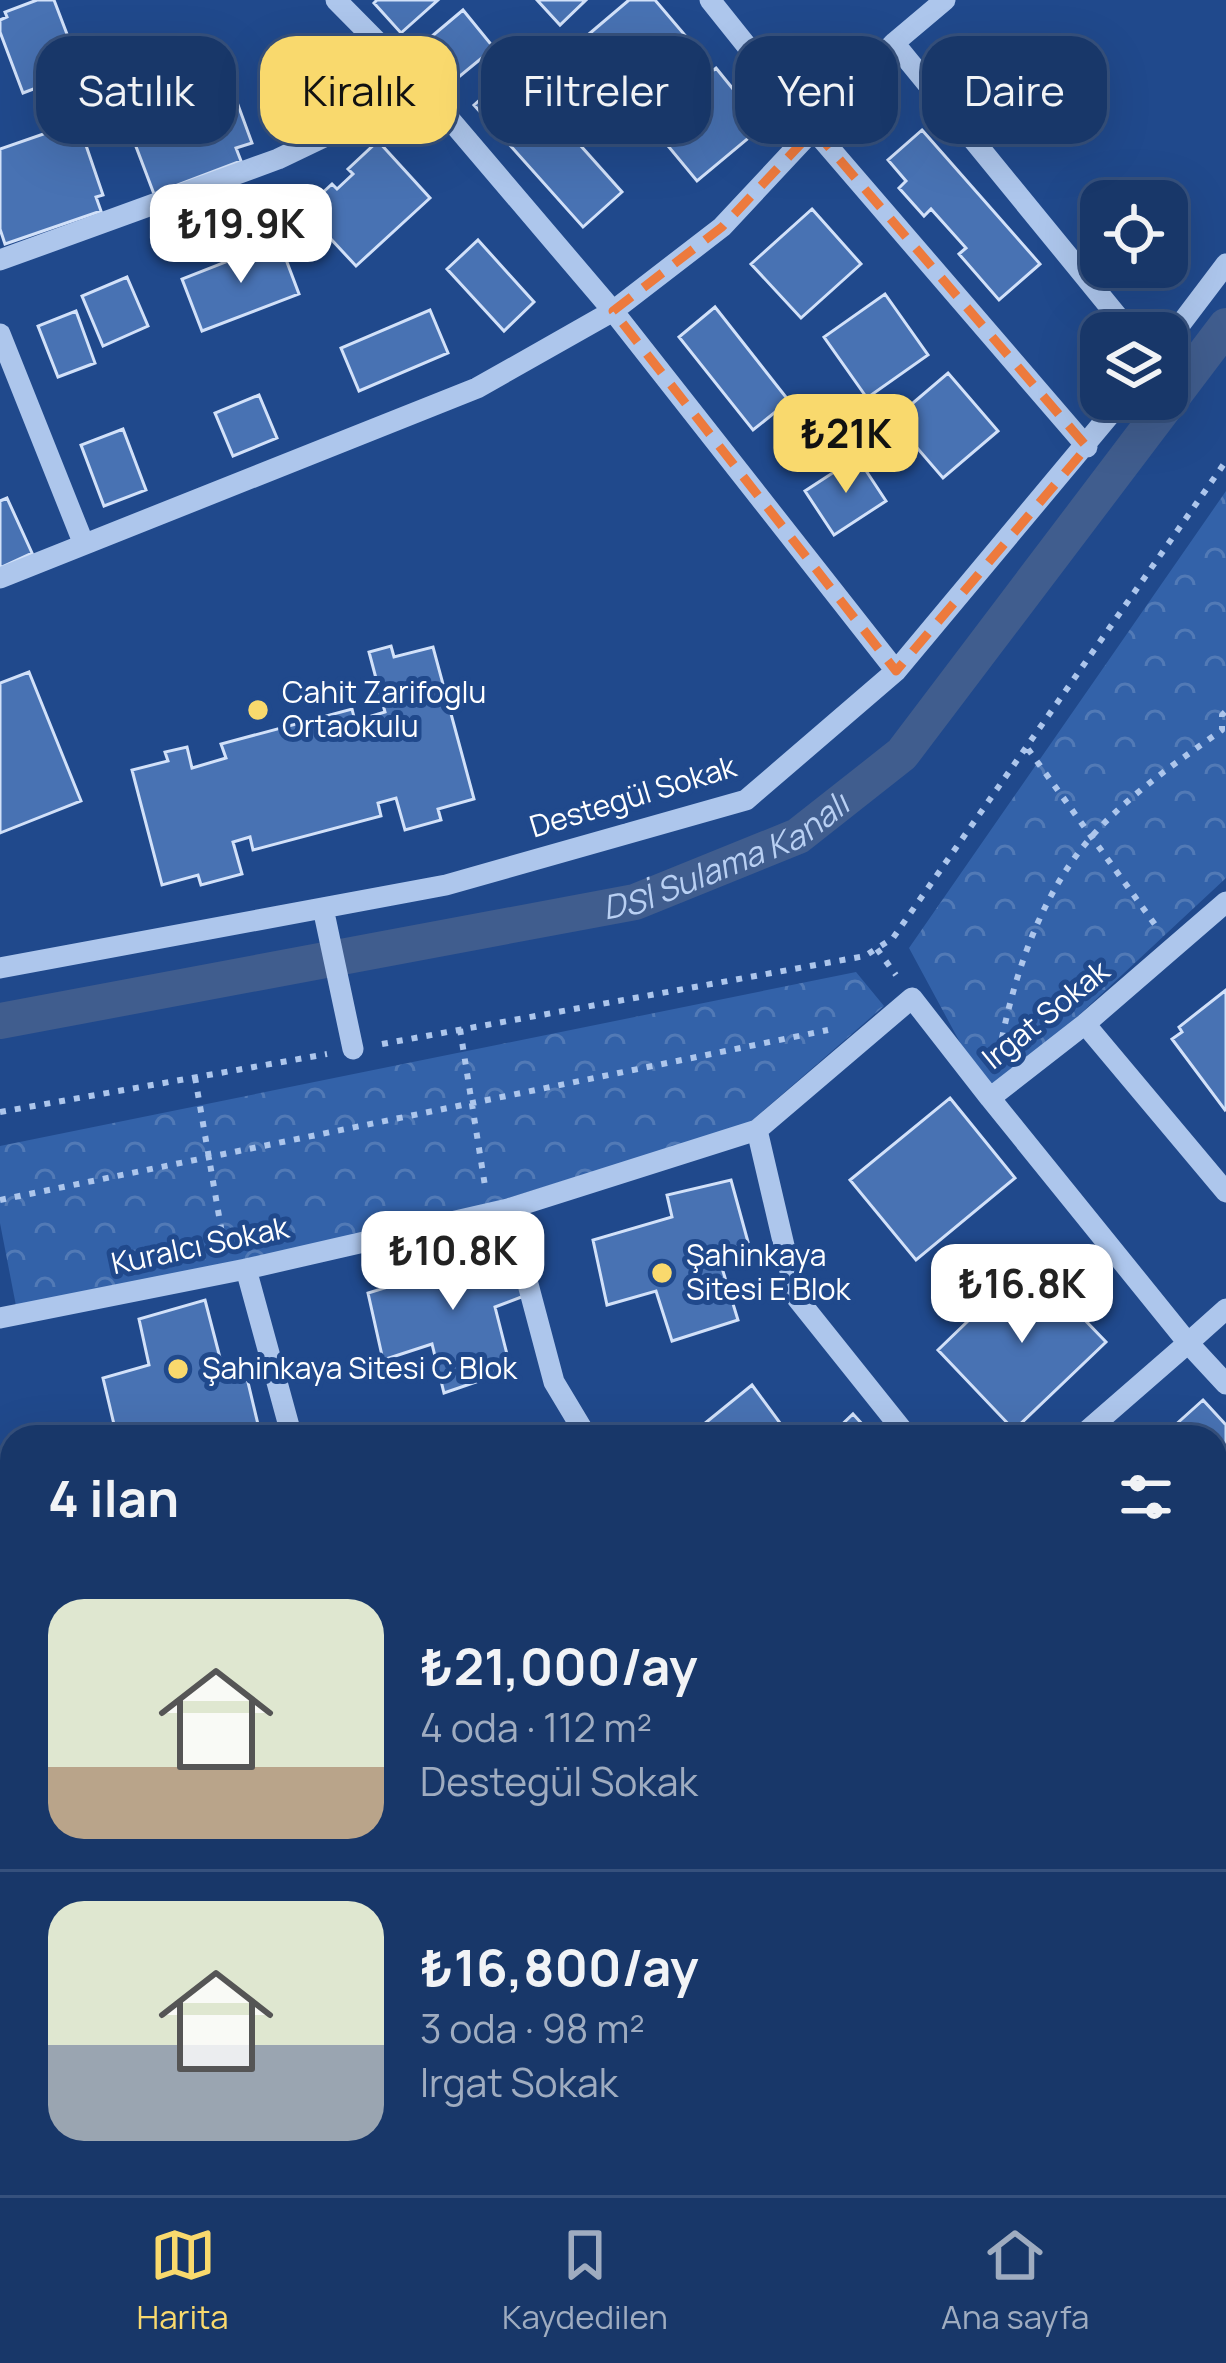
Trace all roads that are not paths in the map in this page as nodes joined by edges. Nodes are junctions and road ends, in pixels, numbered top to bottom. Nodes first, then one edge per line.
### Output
1 (336, 0) edge
2 (710, 0) edge
3 (945, 0) edge
4 (372, 36) edge
5 (739, 36) edge
6 (898, 41) edge
7 (898, 49) edge
8 (457, 128) edge
9 (309, 144) edge
10 (801, 144) edge
11 (826, 144) edge
12 (0, 260) edge
13 (1226, 264) edge
14 (613, 310) junction
15 (1114, 312) edge
16 (1188, 314) edge
17 (0, 334) edge
18 (1107, 420) edge
19 (1087, 447) junction
20 (83, 542) junction
21 (0, 578) edge
22 (896, 671) junction
23 (1226, 902) edge
24 (323, 908) junction
25 (0, 968) edge
26 (1085, 1024) junction
27 (353, 1049) road end
28 (990, 1098) junction
29 (758, 1130) junction
30 (1226, 1192) edge
31 (498, 1211) junction
32 (238, 1270) junction
33 (1226, 1310) edge
34 (0, 1318) edge
35 (1188, 1343) junction
36 (1226, 1384) edge
37 (288, 1425) edge
38 (580, 1425) edge
39 (898, 1425) edge
40 (1094, 1425) edge

1 - 4 street
2 - 5 street
3 - 6 street
7 - 15 street
8 - 14 street
9 - 12 street
10 - 14 street
11 - 19 street
13 - 16 street
14 - 20 street
14 - 22 street
17 - 20 street
18 - 19 street, Destegül Sokak
19 - 22 street, Destegül Sokak
20 - 21 street
22 - 24 street, Destegül Sokak
23 - 26 street, Irgat Sokak
24 - 25 street, Destegül Sokak
24 - 27 street
26 - 28 street, Irgat Sokak
26 - 30 street
28 - 29 street, Irgat Sokak
28 - 35 street
29 - 31 street, Kuralcı Sokak
29 - 39 street
31 - 32 street, Kuralcı Sokak
31 - 38 street
32 - 34 street, Kuralcı Sokak
32 - 37 street
33 - 35 street
35 - 36 street
35 - 40 street

